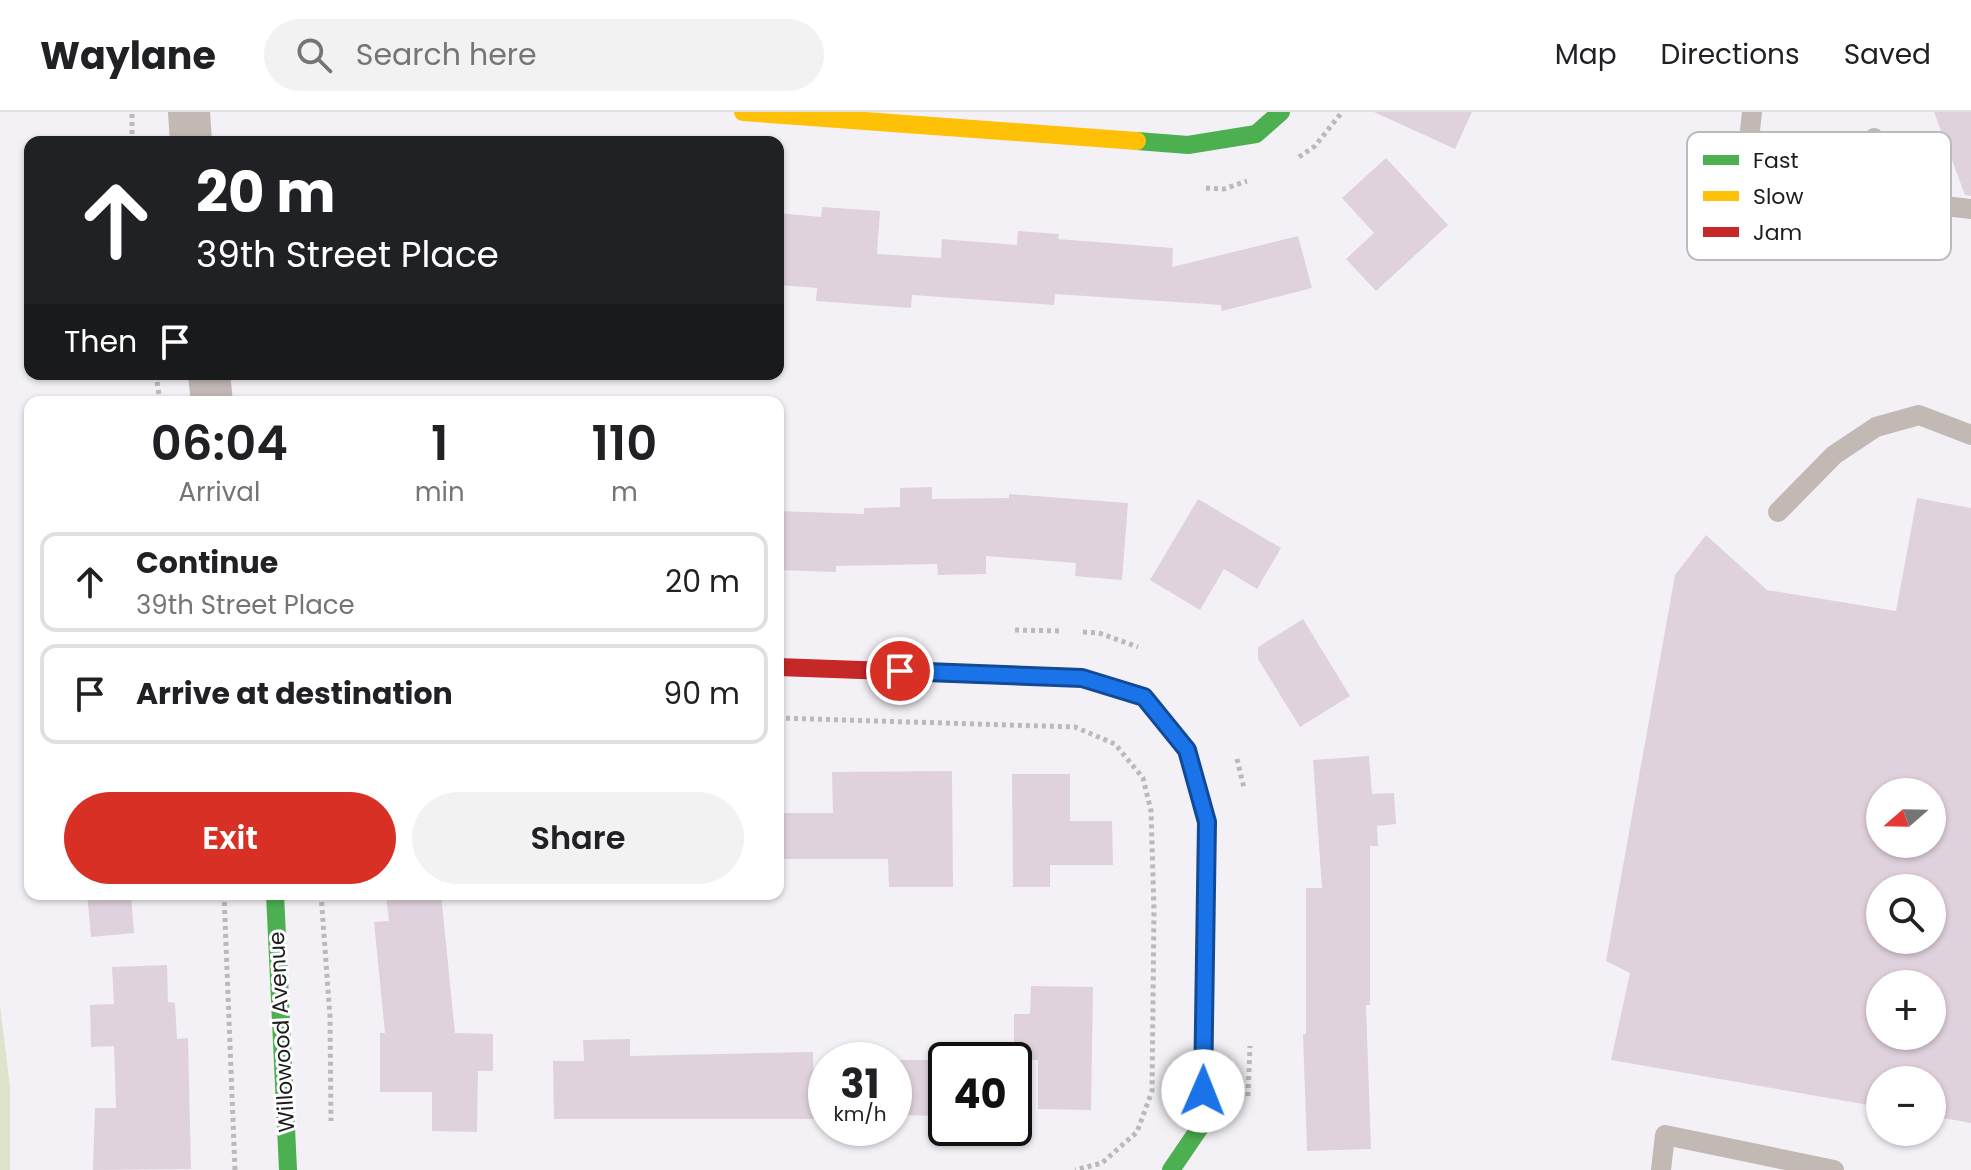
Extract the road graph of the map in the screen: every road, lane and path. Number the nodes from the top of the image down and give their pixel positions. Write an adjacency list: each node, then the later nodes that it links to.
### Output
1 (132, 112): 7 (path)
2 (189, 112): 8 (street)
3 (743, 112): 4 (street)
4 (1281, 112)
5 (1752, 112): 6 (lane)
6 (1750, 132)
7 (132, 136)
8 (191, 136)
9 (1951, 207): 10 (lane)
10 (1971, 209)
11 (1971, 435): 12 (lane)
12 (1778, 512)
13 (1003, 630): 14 (path)
14 (1152, 652)
15 (784, 667): 28 (street)
16 (784, 718): 27 (path)
17 (1233, 749): 18 (path)
18 (1245, 792)
19 (224, 900): 25 (path)
20 (275, 900): 26 (street, Willowood Avenue)
21 (321, 900): 24 (path)
22 (1250, 1042): 23 (path)
23 (1248, 1100)
24 (331, 1124)
25 (235, 1170)
26 (288, 1170)
27 (1075, 1170)
28 (1171, 1170)
29 (1661, 1170): 30 (lane)
30 (1834, 1170)

